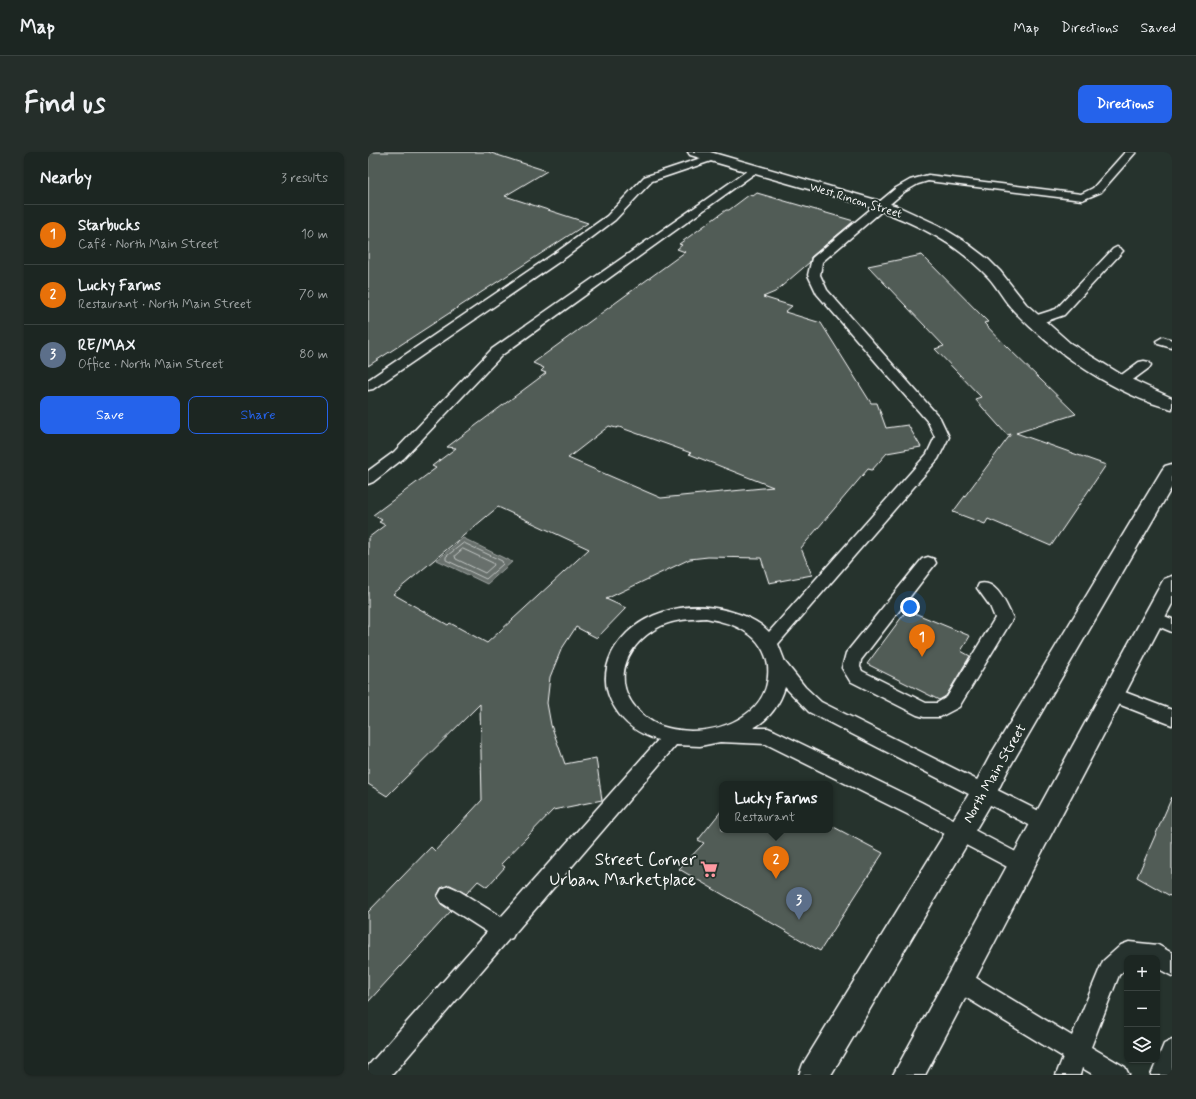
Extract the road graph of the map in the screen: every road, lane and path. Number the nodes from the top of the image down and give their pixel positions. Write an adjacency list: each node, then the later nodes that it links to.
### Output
1 (695, 152): 3 (main road, West Rincon Street)
2 (1131, 152): 5 (lane)
3 (713, 157): 4 (main road, West Rincon Street); 10 (lane)
4 (754, 169): 5 (main road, West Rincon Street); 13 (lane)
5 (882, 206): 7 (main road, West Rincon Street); 18 (lane)
6 (1117, 251): 7 (lane)
7 (1033, 321): 9 (main road, West Rincon Street)
8 (1144, 365): 9 (lane)
9 (1121, 382): 11 (main road, West Rincon Street)
10 (368, 386)
11 (1172, 404)
12 (1172, 470): 24 (main road, North Main Street)
13 (368, 479)
14 (928, 563): 16 (lane)
15 (1172, 584): 17 (main road)
16 (985, 588)
17 (1163, 622): 20 (main road)
18 (769, 643): 19 (lane); 23 (lane)
19 (778, 666): 22 (lane); 24 (lane)
20 (1114, 695): 21 (lane); 25 (main road)
21 (1172, 718)
22 (717, 736): 23 (lane); 26 (lane)
23 (672, 737): 29 (lane)
24 (984, 792): 25 (lane); 26 (main road, North Main Street)
25 (1044, 823): 27 (main road)
26 (960, 832): 27 (lane); 35 (main road, North Main Street)
27 (1022, 865): 31 (main road)
28 (449, 896): 29 (lane)
29 (504, 931): 34 (lane)
30 (1172, 966): 32 (lane)
31 (960, 981): 32 (lane); 36 (main road)
32 (1077, 1052): 37 (lane); 38 (lane)
33 (1172, 1052): 39 (lane)
34 (376, 1075)
35 (814, 1075)
36 (908, 1075)
37 (1068, 1075)
38 (1117, 1075)
39 (1162, 1075)

